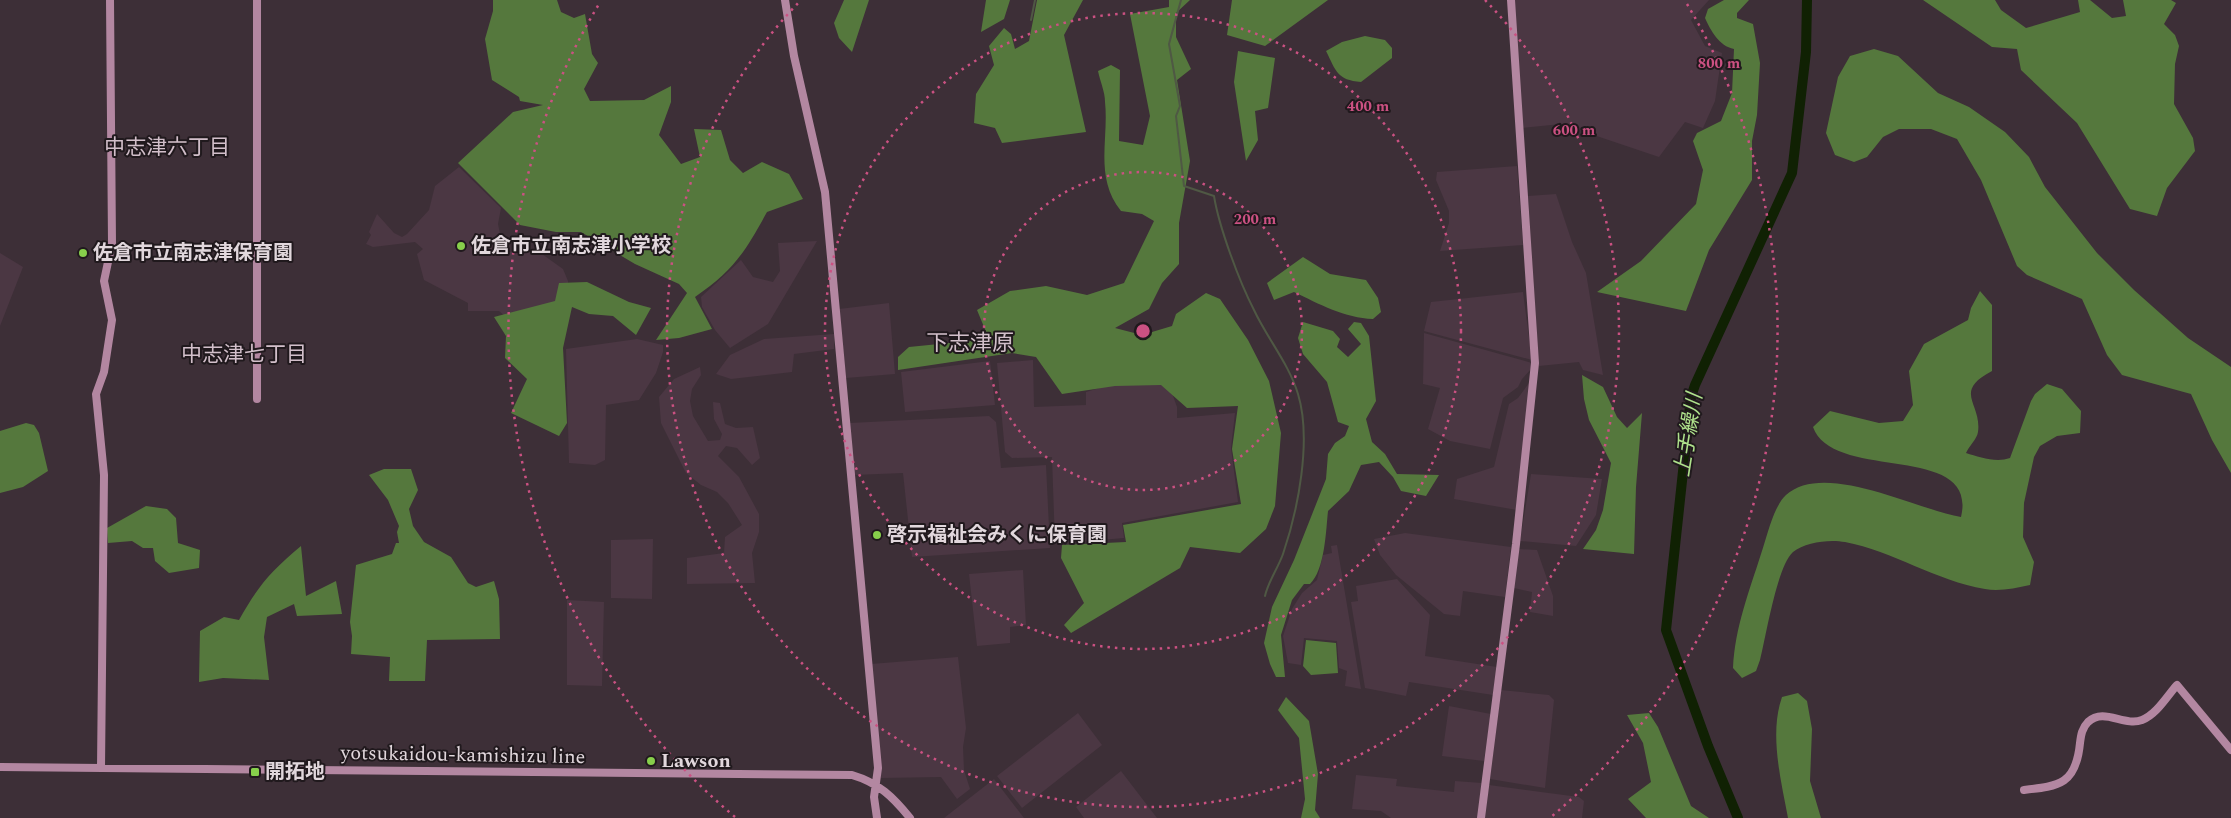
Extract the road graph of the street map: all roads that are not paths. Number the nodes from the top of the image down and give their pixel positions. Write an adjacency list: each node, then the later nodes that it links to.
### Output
1 (110, 0): 8 (street)
2 (257, 0): 5 (street)
3 (784, 0): 9 (street)
4 (1511, 0): 13 (street)
5 (257, 399)
6 (2231, 750): 10 (street)
7 (0, 767): 8 (street, yotsukaidou-kamishizu line)
8 (101, 768): 9 (street, yotsukaidou-kamishizu line)
9 (877, 784): 11 (street); 12 (street, yotsukaidou-kamishizu line)
10 (2024, 790)
11 (877, 818)
12 (910, 818)
13 (1481, 818)

